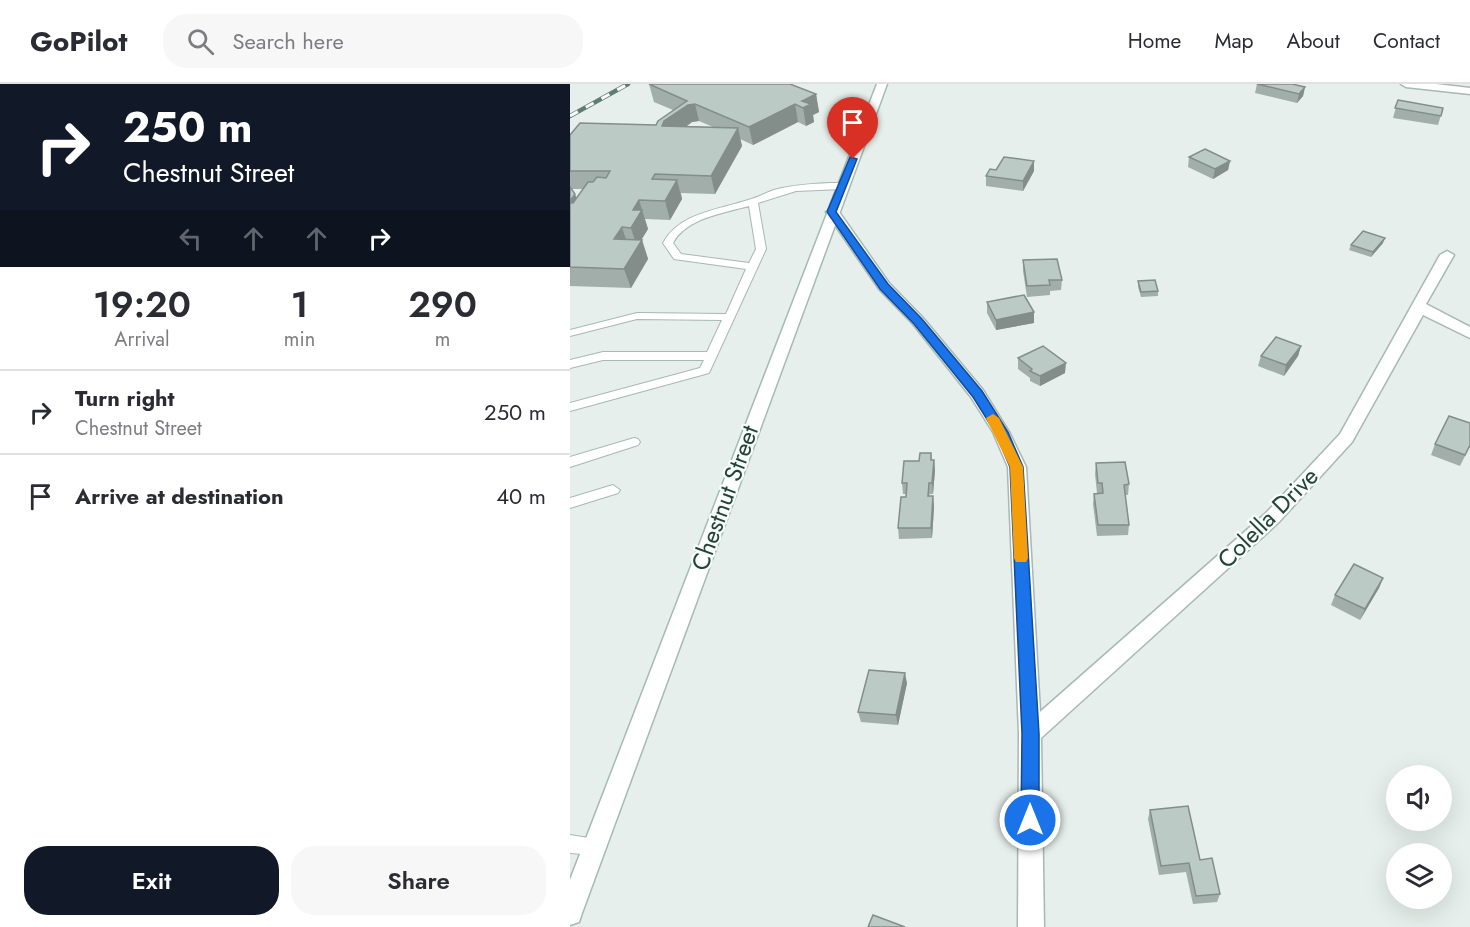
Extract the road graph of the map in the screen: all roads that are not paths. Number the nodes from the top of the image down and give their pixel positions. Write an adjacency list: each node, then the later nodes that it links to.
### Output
1 (882, 84): 4 (street, Chestnut Street)
2 (1406, 84): 3 (street)
3 (1470, 91)
4 (842, 186): 5 (lane); 6 (street, Chestnut Street)
5 (753, 202): 8 (lane); 8 (lane)
6 (831, 212): 20 (street); 22 (street, Chestnut Street)
7 (1447, 255): 9 (street, Colella Drive)
8 (753, 267): 10 (lane)
9 (1418, 306): 12 (street); 20 (street, Colella Drive)
10 (729, 317): 11 (lane); 13 (lane)
11 (570, 333)
12 (1470, 333)
13 (711, 356): 14 (lane); 15 (lane)
14 (570, 364)
15 (570, 407)
16 (634, 442): 17 (lane)
17 (570, 462)
18 (613, 490): 19 (lane)
19 (570, 503)
20 (1030, 734): 24 (street)
21 (570, 844): 22 (lane)
22 (595, 846): 23 (street, Chestnut Street)
23 (570, 914)
24 (1030, 927)

